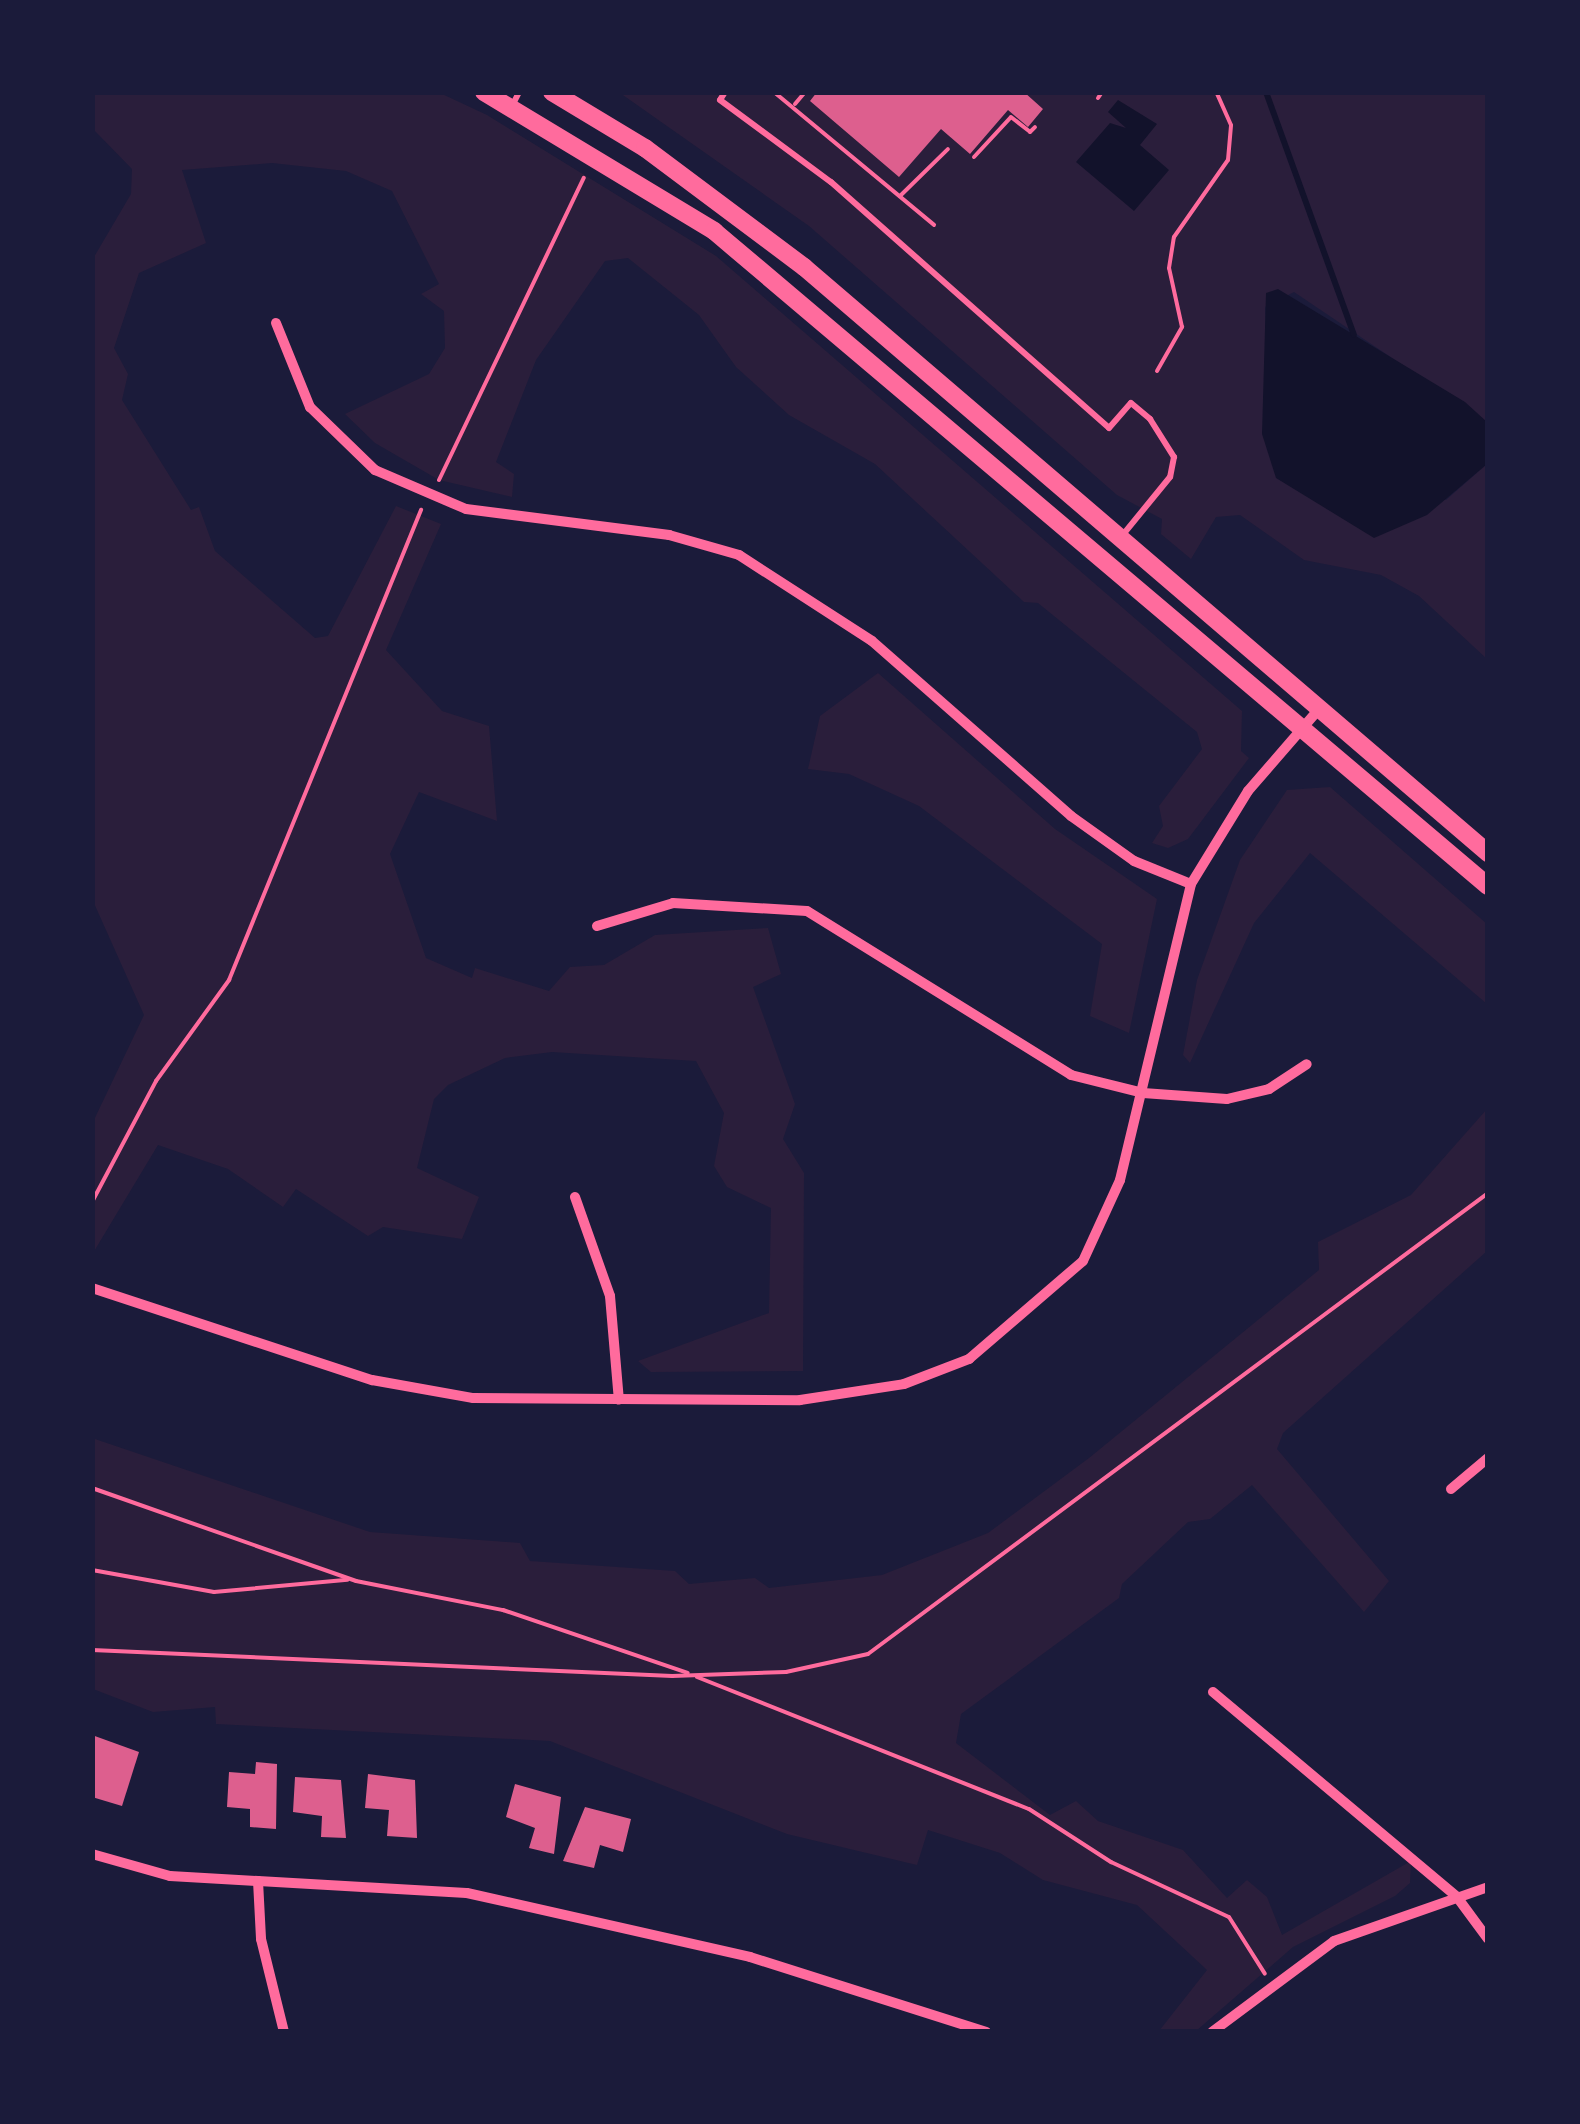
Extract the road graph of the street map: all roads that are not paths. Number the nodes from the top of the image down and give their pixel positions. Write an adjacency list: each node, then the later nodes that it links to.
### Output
1 (484, 92): 4 (main road)
2 (552, 92): 6 (main road)
3 (725, 92): 6 (lane)
4 (515, 100): 8 (main road)
5 (276, 323): 10 (street)
6 (1120, 538): 7 (main road)
7 (1320, 708): 8 (street); 9 (main road)
8 (1302, 731): 10 (street); 11 (main road)
9 (1488, 853)
10 (1191, 884): 14 (street)
11 (1488, 886)
12 (597, 926): 14 (street)
13 (1307, 1064): 14 (street)
14 (1143, 1093): 17 (street)
15 (576, 1197): 17 (street)
16 (92, 1288): 17 (street)
17 (619, 1400)
18 (1488, 1458): 19 (street)
19 (1450, 1490)
20 (1212, 1692): 24 (street)
21 (92, 1854): 22 (street)
22 (258, 1881): 26 (street); 27 (street)
23 (1488, 1887): 24 (street)
24 (1457, 1898): 25 (street); 28 (street)
25 (1488, 1939)
26 (284, 2032)
27 (986, 2032)
28 (1212, 2032)

